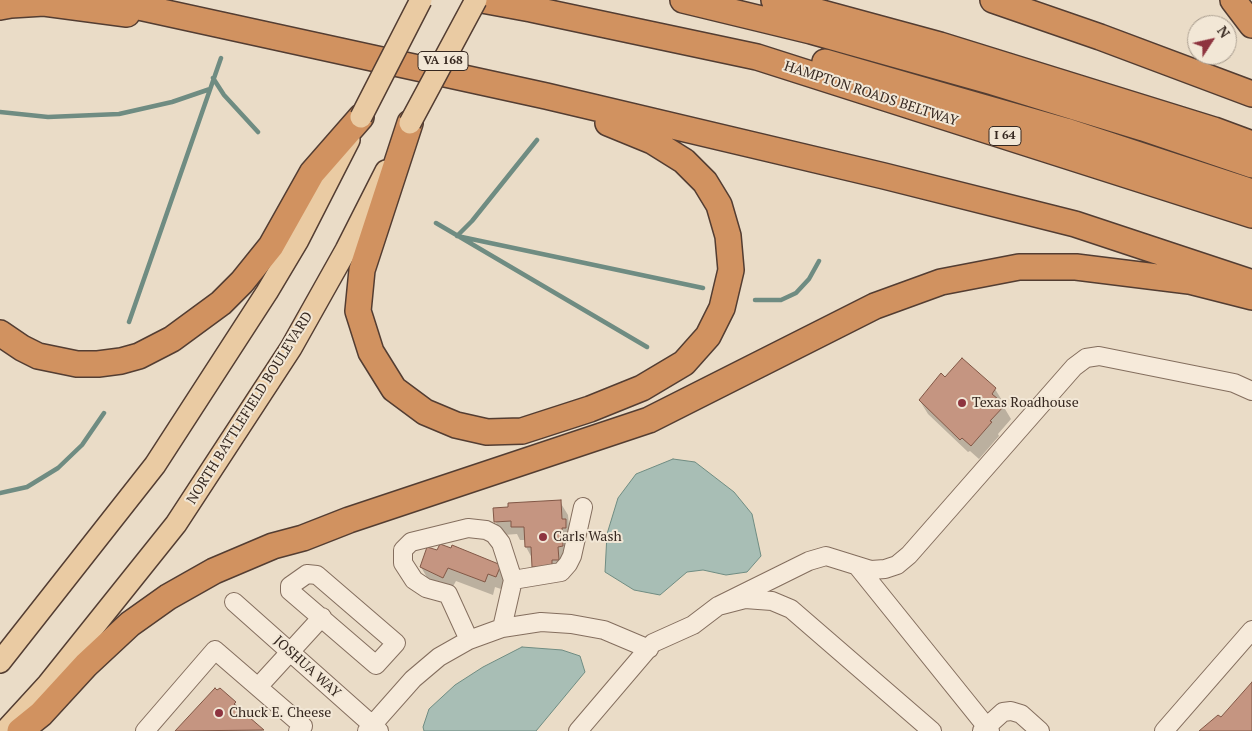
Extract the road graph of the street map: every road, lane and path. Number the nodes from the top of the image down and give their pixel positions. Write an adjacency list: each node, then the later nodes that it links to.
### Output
1 (107, 0): 11 (highway)
2 (421, 0): 15 (main road, bridge)
3 (476, 0): 16 (main road, NORTH BATTLEFIELD BOULEVARD / VA 168, bridge)
4 (482, 0): 20 (highway, HAMPTON ROADS BELTWAY / I 64)
5 (557, 0): 19 (highway)
6 (683, 0): 18 (highway)
7 (774, 0): 17 (highway)
8 (993, 0): 13 (highway)
9 (1233, 0): 12 (highway)
10 (0, 7): 11 (highway)
11 (193, 19): 14 (highway)
12 (1252, 25)
13 (1252, 94)
14 (546, 96): 16 (highway); 21 (highway)
15 (361, 117): 23 (highway); 36 (main road)
16 (410, 122): 40 (main road, NORTH BATTLEFIELD BOULEVARD)
17 (1252, 144)
18 (1252, 165)
19 (1252, 192)
20 (1252, 215)
21 (1252, 282)
22 (1252, 298): 41 (highway)
23 (0, 333)
24 (1252, 391): 26 (street)
25 (583, 507): 27 (street)
26 (858, 567): 29 (street); 39 (street)
27 (513, 580): 31 (street); 33 (street)
28 (234, 602): 35 (street, JOSHUA WAY)
29 (718, 606): 34 (street); 45 (street)
30 (322, 617): 30 (street); 35 (street)
31 (502, 628): 33 (street); 34 (street)
32 (1252, 630): 47 (street)
33 (469, 640): 38 (street)
34 (649, 648): 44 (street)
35 (290, 651): 37 (street); 38 (street, JOSHUA WAY)
36 (0, 662)
37 (258, 687): 42 (street); 43 (street)
38 (373, 729)
39 (986, 730): 46 (street)
40 (5, 731)
41 (20, 731)
42 (145, 731)
43 (298, 731)
44 (578, 731)
45 (932, 731)
46 (1040, 731)
47 (1164, 731)

